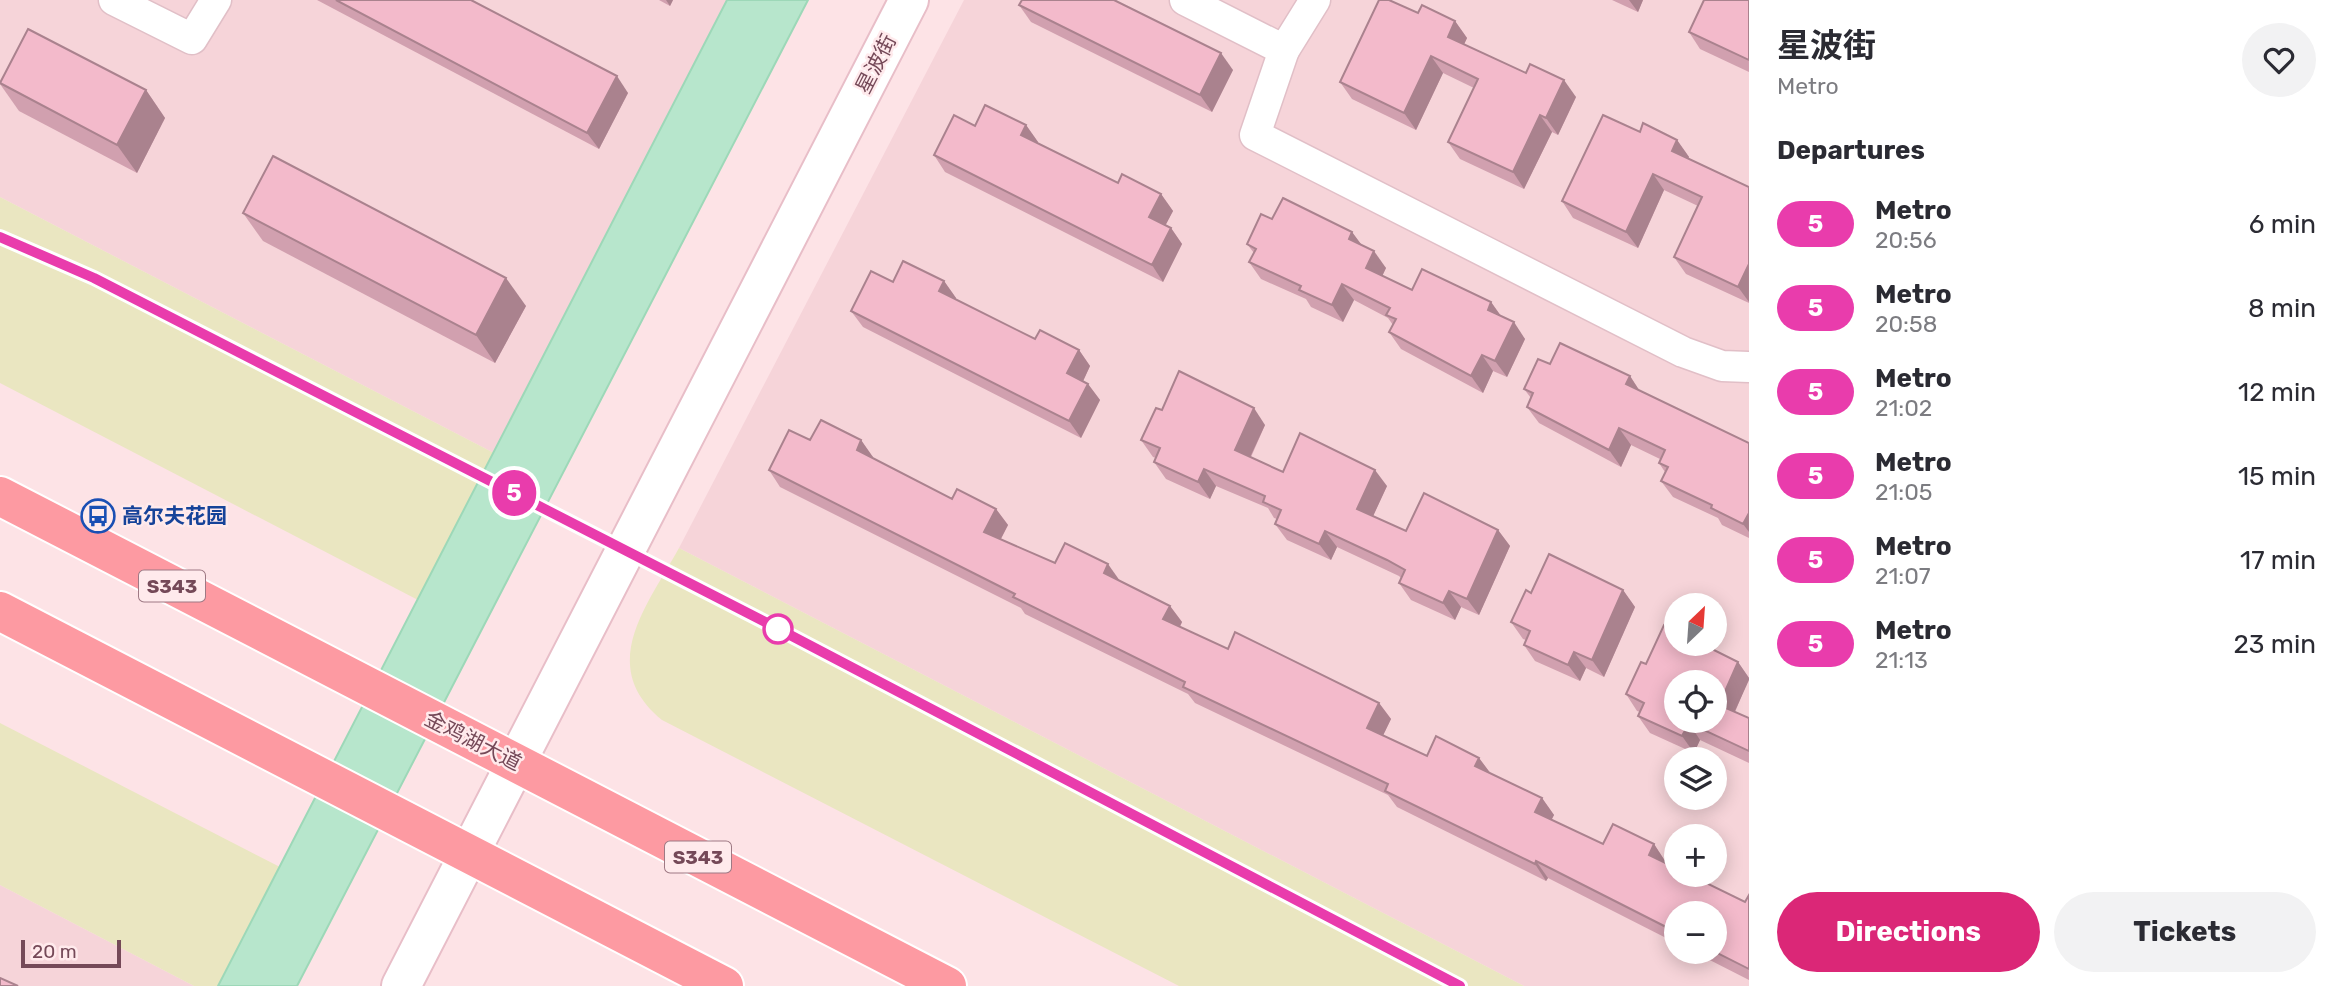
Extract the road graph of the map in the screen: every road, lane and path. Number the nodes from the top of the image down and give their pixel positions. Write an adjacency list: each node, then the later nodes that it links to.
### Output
1 (114, 0): 2 (street)
2 (216, 0)
3 (909, 0): 10 (street, 星波街)
4 (1185, 0): 6 (street)
5 (1315, 0): 6 (street)
6 (1284, 50): 7 (street)
7 (1749, 367)
8 (0, 496): 10 (main road, 金鸡湖大道 / S343)
9 (0, 611): 11 (main road)
10 (516, 763): 11 (street, 星波街); 14 (main road, 金鸡湖大道 / S343)
11 (469, 854): 12 (street, 星波街); 13 (main road)
12 (401, 986)
13 (724, 986)
14 (947, 986)

